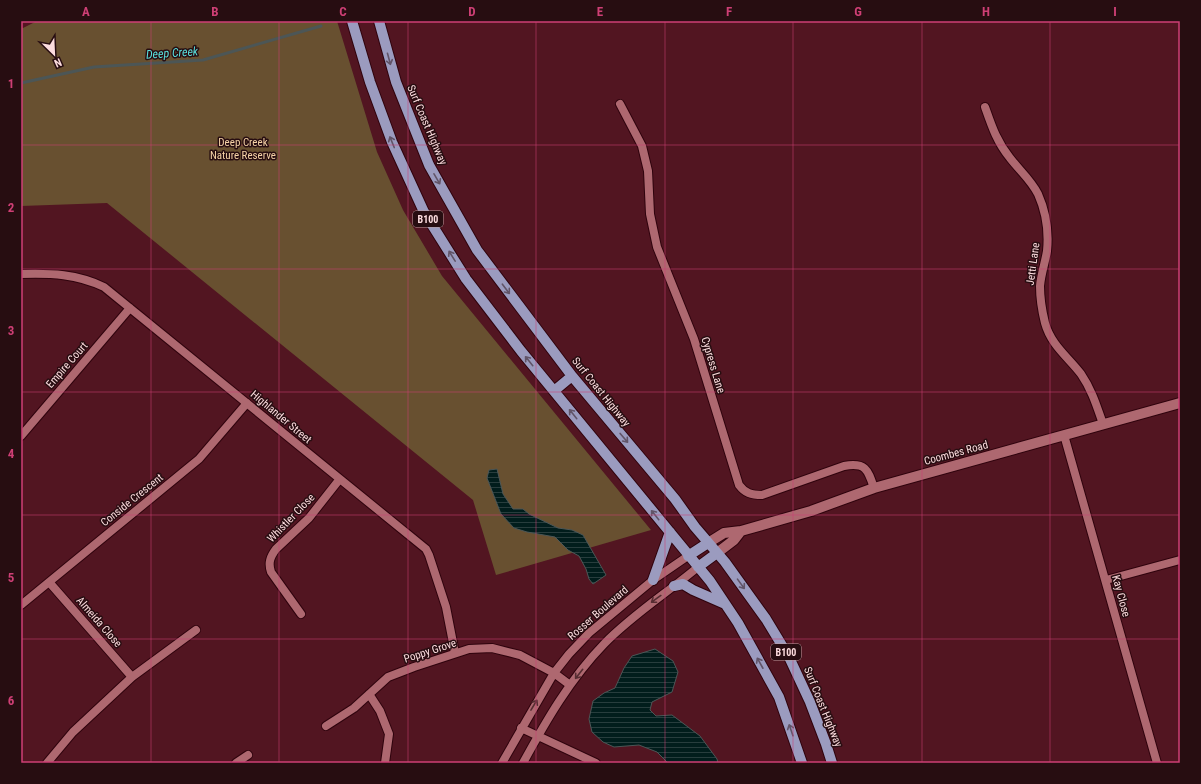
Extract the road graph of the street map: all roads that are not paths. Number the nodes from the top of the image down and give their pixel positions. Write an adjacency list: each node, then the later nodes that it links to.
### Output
1 (352, 21): 8 (main road, B100, one-way to 1)
2 (379, 21): 7 (main road, Surf Coast Highway / B100, one-way to 7)
3 (620, 104): 15 (street, Cypress Lane)
4 (985, 107): 11 (street, Jetti Lane)
5 (21, 274): 6 (street, Highlander Street)
6 (130, 308): 9 (street, Highlander Street); 13 (street, Empire Court)
7 (572, 376): 8 (main road); 18 (main road, Surf Coast Highway / B100, one-way to 18)
8 (554, 391): 17 (main road, B100, one-way to 8)
9 (247, 403): 14 (street, Highlander Street); 25 (street, Conside Crescent)
10 (1180, 403): 11 (street, Coombes Road)
11 (1103, 424): 12 (street, Coombes Road)
12 (1064, 435): 15 (street, Coombes Road); 24 (street, Kay Close)
13 (21, 436)
14 (339, 480): 29 (street, Whistler Close); 31 (street, Highlander Street)
15 (874, 488): 16 (street, Coombes Road)
16 (741, 531): 18 (street, Coombes Road); 19 (street, Coombes Road)
17 (670, 532): 20 (main road, B100); 23 (main road)
18 (708, 543): 19 (main road, Surf Coast Highway / B100); 20 (main road)
19 (717, 553): 22 (main road); 47 (main road, Surf Coast Highway / B100, one-way to 47)
20 (688, 556): 22 (main road, B100); 23 (street, Rosser Boulevard)
21 (1180, 560): 24 (street)
22 (698, 567): 26 (street); 27 (main road, B100)
23 (653, 580): 32 (street, Rosser Boulevard)
24 (1106, 580): 48 (street, Kay Close)
25 (49, 582): 28 (street, Conside Crescent); 33 (street, Almeida Close)
26 (674, 586): 27 (main road); 34 (street, one-way to 34)
27 (725, 604): 46 (main road, B100, one-way to 27)
28 (21, 605)
29 (301, 614)
30 (196, 630): 33 (street)
31 (455, 653): 32 (street, Poppy Grove); 35 (street, Poppy Grove)
32 (554, 673): 34 (street, Poppy Grove); 37 (street, Rosser Boulevard, one-way to 32)
33 (132, 677): 40 (street)
34 (570, 685): 38 (street)
35 (369, 694): 36 (street, Poppy Grove); 42 (street)
36 (326, 726)
37 (521, 728): 38 (street); 43 (street, Rosser Boulevard)
38 (538, 736): 44 (street); 45 (street)
39 (248, 755): 41 (street)
40 (47, 763)
41 (236, 763)
42 (386, 763)
43 (502, 763)
44 (523, 763)
45 (596, 763)
46 (802, 763)
47 (832, 763)
48 (1157, 763)

